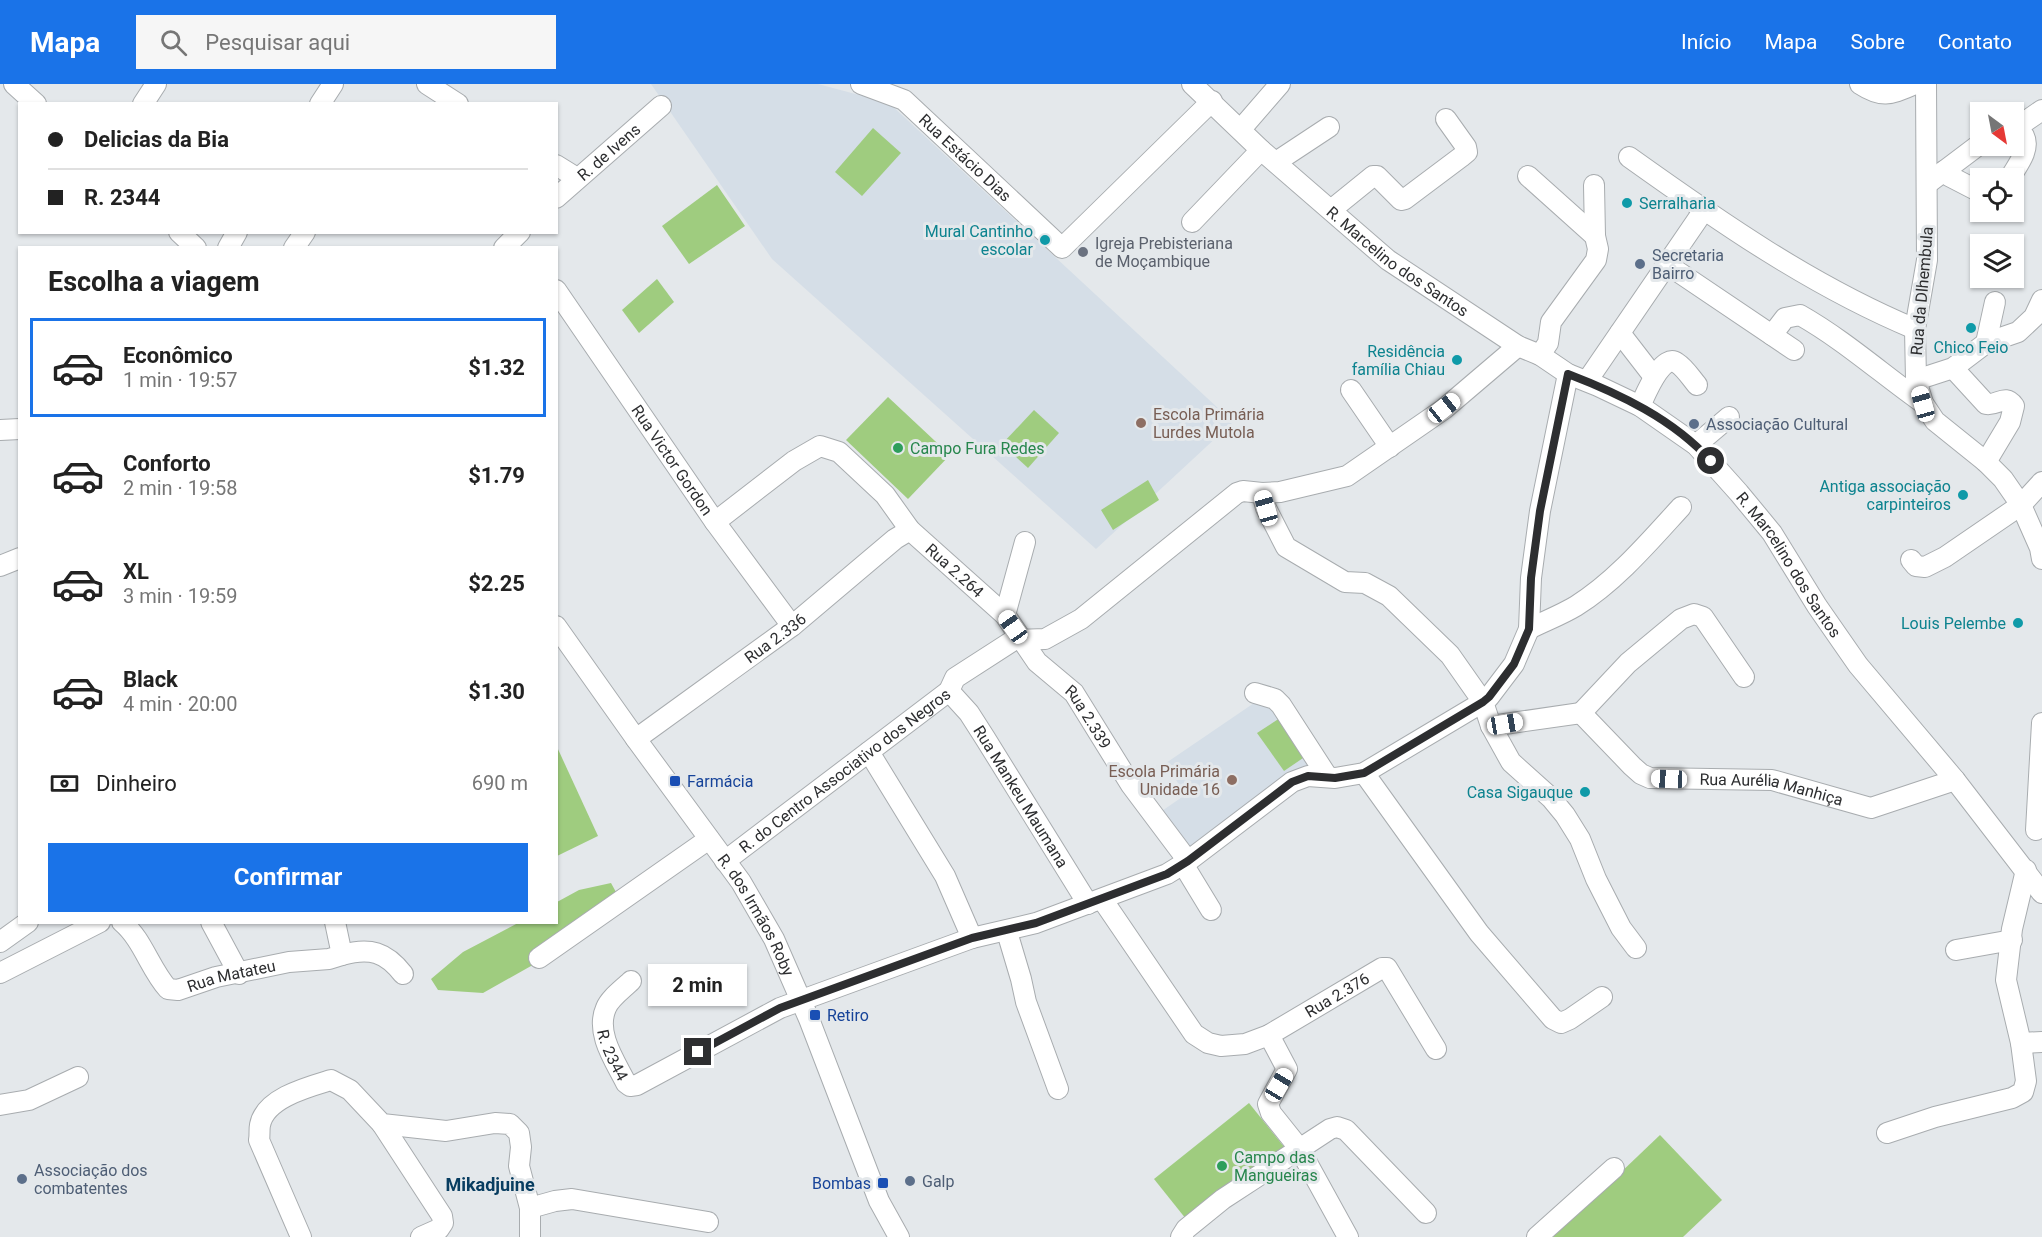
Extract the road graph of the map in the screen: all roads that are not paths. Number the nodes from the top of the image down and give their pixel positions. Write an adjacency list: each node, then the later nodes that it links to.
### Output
1 (14, 84): 12 (street)
2 (156, 84): 13 (street)
3 (333, 84): 14 (street)
4 (427, 84): 15 (street)
5 (1192, 84): 11 (street, R. Marcelino dos Santos)
6 (1280, 84): 21 (street)
7 (1860, 84): 8 (street)
8 (1915, 84)
9 (1926, 84): 31 (street, Rua da Dlhembula)
10 (875, 85): 11 (street, Rua Estácio Dias)
11 (1212, 101): 21 (street, R. Marcelino dos Santos)
12 (34, 102)
13 (144, 102)
14 (321, 102)
15 (455, 102)
16 (661, 106): 30 (street, R. de Ivens)
17 (2042, 110): 19 (street)
18 (1446, 119): 35 (street)
19 (2024, 121)
20 (1329, 127): 25 (street)
21 (1241, 129): 25 (street, R. Marcelino dos Santos)
22 (2024, 136): 24 (street)
23 (1970, 152): 28 (street)
24 (2024, 152)
25 (1269, 156): 35 (street, R. Marcelino dos Santos); 37 (street)
26 (1629, 157): 36 (street)
27 (558, 166): 30 (street)
28 (1944, 171): 31 (street); 33 (street)
29 (1528, 176): 39 (street)
30 (577, 178): 34 (street, R. de Ivens)
31 (1927, 184): 45 (street, Rua da Dlhembula)
32 (1593, 185): 39 (street)
33 (1970, 187)
34 (558, 196)
35 (1331, 210): 49 (street, R. Marcelino dos Santos)
36 (1704, 210): 41 (street); 45 (street)
37 (1192, 222)
38 (181, 234): 40 (street)
39 (1595, 236): 51 (street)
40 (194, 246)
41 (1668, 265): 46 (street); 47 (street)
42 (559, 298): 71 (street, Rua Victor Gordon)
43 (2042, 300): 48 (street)
44 (1995, 302): 48 (street)
45 (1915, 329): 55 (street, Rua da Dlhembula)
46 (1620, 333): 54 (street); 56 (street)
47 (1772, 334): 50 (street); 59 (street)
48 (1986, 343): 52 (street)
49 (1518, 346): 51 (street, R. Marcelino dos Santos); 65 (street, R. do Centro Associativo dos Negros)
50 (1794, 350)
51 (1540, 355): 53 (street, R. Marcelino dos Santos)
52 (1953, 368): 55 (street); 66 (street)
53 (1568, 374): 56 (street, R. Marcelino dos Santos); 81 (street)
54 (1654, 377): 57 (street); 60 (street)
55 (1916, 380): 59 (street, Rua da Dlhembula)
56 (1587, 381): 60 (street, R. Marcelino dos Santos)
57 (1697, 385)
58 (1351, 390): 65 (street)
59 (1923, 404): 66 (street, Rua da Dlhembula)
60 (1640, 406): 64 (street, R. Marcelino dos Santos)
61 (1729, 417): 64 (street)
62 (18, 429): 63 (street)
63 (0, 430)
64 (1696, 445): 94 (street, R. Marcelino dos Santos)
65 (1390, 447): 68 (street, R. do Centro Associativo dos Negros)
66 (1986, 462): 69 (street, Rua da Dlhembula)
67 (2042, 482): 69 (street)
68 (1262, 493): 82 (street, R. do Centro Associativo dos Negros); 86 (street)
69 (2021, 505): 75 (street, Rua da Dlhembula); 76 (street)
70 (1681, 507): 81 (street)
71 (715, 522): 72 (street, Rua 2.264); 79 (street, Rua Victor Gordon)
72 (910, 530): 78 (street, Rua 2.264); 79 (street, Rua 2.336)
73 (1026, 542): 78 (street)
74 (18, 559): 77 (street)
75 (2042, 559)
76 (1911, 560)
77 (0, 566)
78 (1005, 615): 82 (street, Rua 2.264)
79 (792, 626): 90 (street, Rua 2.336)
80 (558, 629): 90 (street, R. dos Irmãos Roby)
81 (1529, 629): 86 (street)
82 (1022, 640): 84 (street, R. do Centro Associativo dos Negros); 99 (street, Rua 2.339)
83 (1744, 677): 87 (street)
84 (949, 691): 91 (street, R. do Centro Associativo dos Negros); 102 (street, Rua Mankeu Maumana)
85 (1255, 693): 93 (street)
86 (1483, 702): 89 (street); 92 (street)
87 (1581, 713): 89 (street); 94 (street, Rua Aurélia Manhiça)
88 (2042, 723): 95 (street)
89 (1491, 726): 113 (street)
90 (636, 739): 96 (street, R. dos Irmãos Roby)
91 (869, 752): 98 (street, R. do Centro Associativo dos Negros); 110 (street)
92 (1364, 773): 93 (street); 121 (street)
93 (1327, 776): 99 (street)
94 (1955, 780): 97 (street, R. Marcelino dos Santos)
95 (2039, 828): 97 (street)
96 (709, 839): 98 (street, R. dos Irmãos Roby); 116 (street)
97 (2012, 852): 100 (street, R. Marcelino dos Santos)
98 (725, 861): 122 (street, R. dos Irmãos Roby)
99 (1185, 862): 102 (street); 103 (street, Rua 2.339)
100 (2026, 870): 101 (street, R. Marcelino dos Santos); 111 (street)
101 (2042, 892)
102 (1095, 901): 109 (street); 123 (street, Rua Mankeu Maumana)
103 (1211, 910)
104 (25, 924): 112 (street)
105 (96, 924): 117 (street)
106 (124, 924): 118 (street, Rua Matateu)
107 (213, 924): 118 (street)
108 (334, 924): 115 (street)
109 (1007, 932): 110 (street); 128 (street)
110 (972, 938): 122 (street)
111 (2012, 940): 114 (street); 125 (street)
112 (0, 942)
113 (1636, 948)
114 (1956, 950)
115 (342, 955): 118 (street, Rua Matateu); 119 (street, Rua Matateu)
116 (539, 958)
117 (0, 973)
118 (239, 974)
119 (403, 974)
120 (631, 981): 122 (street, R. 2344)
121 (1602, 997)
122 (802, 1002): 140 (street, R. dos Irmãos Roby)
123 (1269, 1035): 126 (street, Rua 2.376); 132 (street)
124 (2042, 1042): 125 (street)
125 (2021, 1043): 131 (street)
126 (1436, 1049)
127 (78, 1077): 129 (street)
128 (1058, 1089)
129 (0, 1106)
130 (382, 1124): 134 (street); 137 (street); 138 (street)
131 (1887, 1133)
132 (1299, 1148): 135 (street); 141 (street); 142 (street)
133 (1614, 1168): 143 (street)
134 (530, 1208): 136 (street); 139 (street)
135 (1426, 1213)
136 (708, 1222)
137 (301, 1237)
138 (421, 1237)
139 (530, 1237)
140 (900, 1237)
141 (1181, 1237)
142 (1348, 1237)
143 (1537, 1237)

